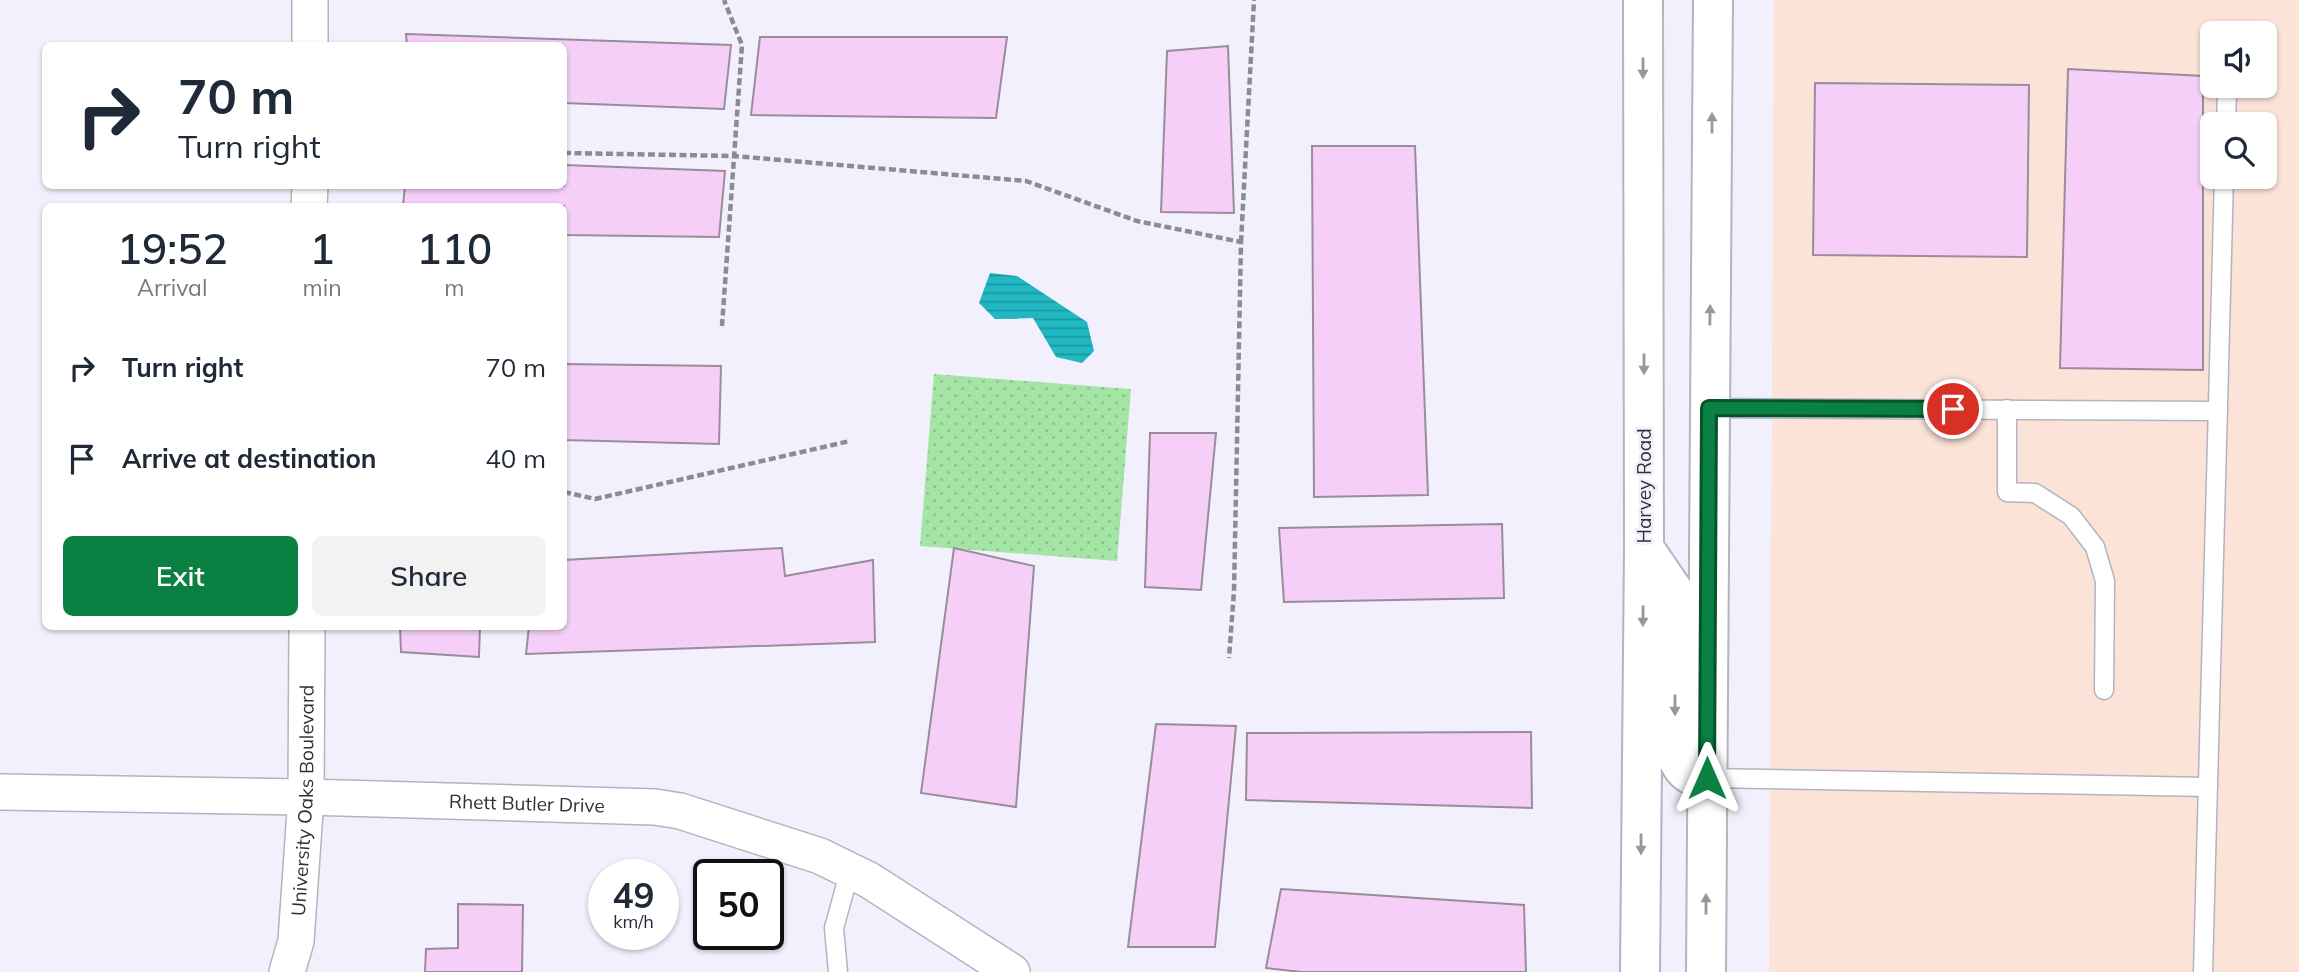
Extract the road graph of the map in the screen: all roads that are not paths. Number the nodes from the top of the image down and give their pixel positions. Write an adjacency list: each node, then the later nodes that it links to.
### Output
1 (310, 0): 4 (street)
2 (1643, 0): 9 (main road, Harvey Road, one-way to 9)
3 (1713, 0): 6 (main road, one-way to 3)
4 (310, 42)
5 (2224, 189): 8 (lane)
6 (1709, 408): 7 (lane); 12 (main road)
7 (2007, 410): 8 (lane); 11 (lane)
8 (2218, 411): 13 (lane)
9 (1644, 548): 12 (main road, one-way to 12); 20 (main road, Harvey Road, one-way to 20)
10 (307, 630): 15 (street, University Oaks Boulevard)
11 (2104, 690)
12 (1707, 778): 13 (lane); 21 (main road, one-way to 12)
13 (2208, 788): 22 (lane)
14 (0, 792): 15 (street, Rhett Butler Drive)
15 (306, 797): 16 (street, Rhett Butler Drive); 17 (street, University Oaks Boulevard)
16 (850, 870): 18 (lane); 19 (street, Rhett Butler Drive)
17 (287, 972)
18 (838, 972)
19 (1012, 972)
20 (1640, 972)
21 (1706, 972)
22 (2203, 972)

